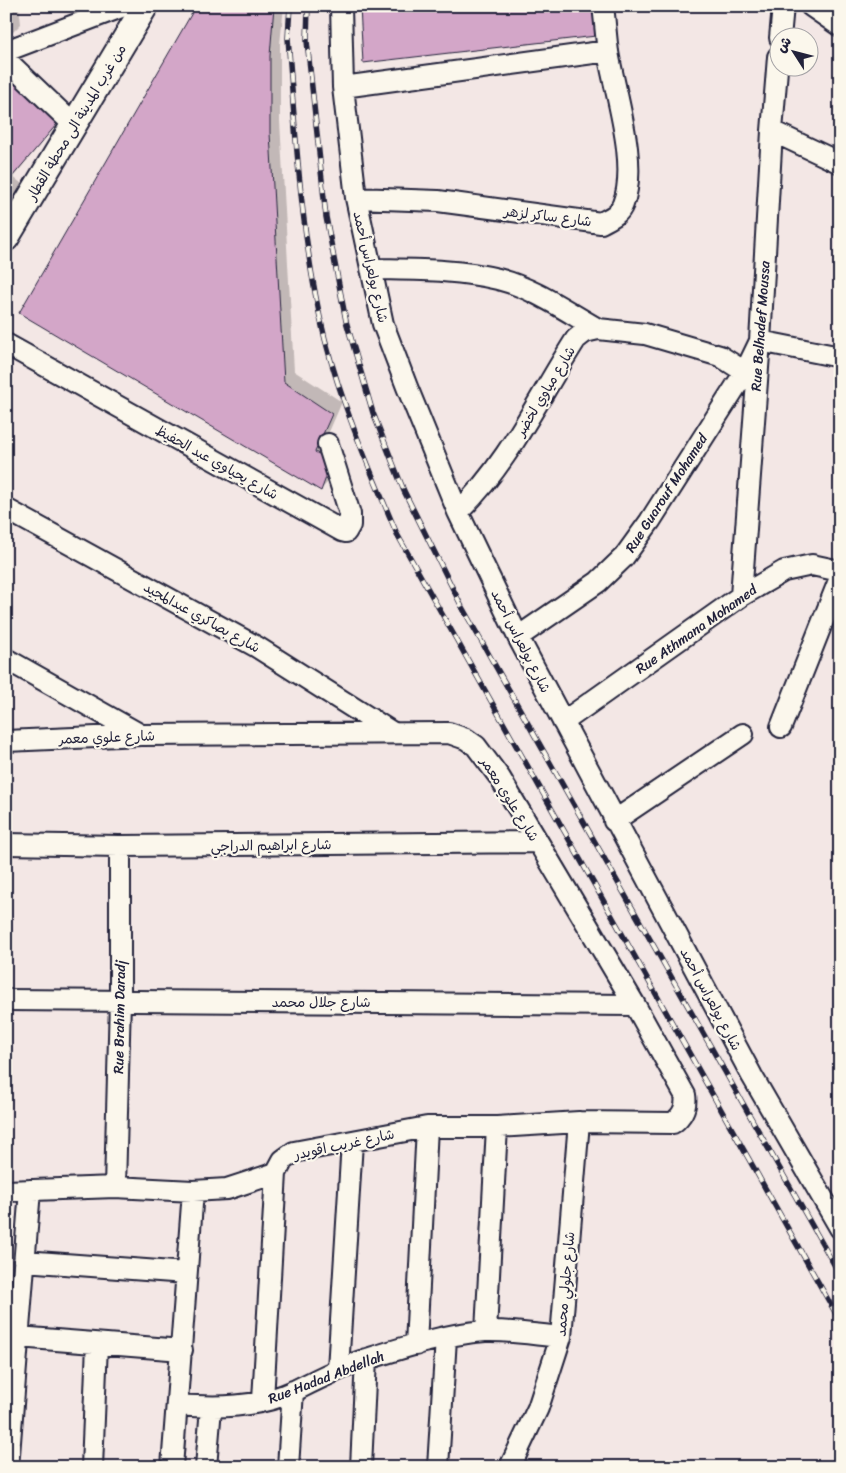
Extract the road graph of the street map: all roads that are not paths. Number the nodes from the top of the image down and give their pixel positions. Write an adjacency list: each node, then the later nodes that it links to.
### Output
1 (124, 6): 9 (street)
2 (145, 6): 14 (street, من غرب المدينة الى محطة القطار)
3 (341, 6): 13 (street, شارع بولعراس أحمد)
4 (604, 6): 10 (street, شارع ساكر لزهر)
5 (783, 6): 8 (street)
6 (811, 6): 7 (street)
7 (840, 26)
8 (781, 28)
9 (6, 51)
10 (608, 51): 13 (street); 17 (street, شارع ساكر لزهر)
11 (6, 60): 14 (street)
12 (776, 78): 15 (street, Rue Belhadef Moussa)
13 (344, 86): 17 (street, شارع بولعراس أحمد)
14 (74, 125): 18 (street, من غرب المدينة الى محطة القطار)
15 (772, 131): 16 (street); 21 (street, Rue Belhadef Moussa)
16 (840, 163)
17 (356, 198): 19 (street, شارع بولعراس أحمد)
18 (6, 238)
19 (371, 269): 20 (street); 27 (street, شارع بولعراس أحمد)
20 (598, 329): 24 (street); 27 (street, شارع مياوي لخضر)
21 (760, 341): 23 (street); 24 (street, Rue Guarouf Mohamed); 30 (street, Rue Belhadef Moussa)
22 (6, 344): 25 (street, شارع يحياوي عبد الحفيظ)
23 (840, 357)
24 (745, 372): 31 (street, Rue Guarouf Mohamed)
25 (328, 444)
26 (6, 509): 35 (street, شارع بصاكري عبدالمجيد)
27 (458, 512): 31 (street, شارع بولعراس أحمد)
28 (840, 571): 30 (street, Rue Athmana Mohamed)
29 (840, 578): 34 (street)
30 (741, 596): 33 (street, Rue Athmana Mohamed)
31 (518, 637): 33 (street, شارع بولعراس أحمد)
32 (6, 659): 37 (street)
33 (563, 722): 39 (street, شارع بولعراس أحمد)
34 (782, 727)
35 (393, 733): 37 (street, شارع علوي معمر); 40 (street, شارع علوي معمر)
36 (743, 734): 39 (street)
37 (140, 735): 38 (street, شارع علوي معمر)
38 (6, 741)
39 (614, 821): 56 (street, شارع بولعراس أحمد)
40 (536, 842): 42 (street, شارع ابراهيم الدراجي); 45 (street, شارع علوي معمر)
41 (6, 844): 42 (street, شارع ابراهيم الدراجي)
42 (120, 846): 44 (street, Rue Brahim Daradj)
43 (6, 1000): 44 (street, شارع جلال محمد)
44 (120, 1000): 45 (street, شارع جلال محمد); 52 (street, Rue Brahim Daradj)
45 (635, 1005): 47 (street, شارع علوي معمر)
46 (579, 1122): 47 (street, شارع غريب اقويدر); 49 (street, شارع غريب اقويدر); 61 (street, شارع جلولي محمد)
47 (663, 1123)
48 (427, 1127): 49 (street, شارع غريب اقويدر); 50 (street, شارع غريب اقويدر); 64 (street)
49 (497, 1127): 59 (street)
50 (352, 1142): 51 (street, شارع غريب اقويدر); 67 (street)
51 (276, 1173): 55 (street); 69 (street)
52 (115, 1187): 54 (street); 55 (street)
53 (6, 1190): 54 (street)
54 (30, 1190): 57 (street)
55 (193, 1191): 58 (street)
56 (840, 1228)
57 (24, 1261): 58 (street); 60 (street)
58 (186, 1273): 65 (street)
59 (486, 1331): 61 (street, Rue Hadad Abdellah); 62 (street, Rue Hadad Abdellah)
60 (18, 1337): 63 (street); 72 (street)
61 (561, 1337): 79 (street, شارع جلولي محمد)
62 (446, 1338): 64 (street, Rue Hadad Abdellah); 78 (street)
63 (97, 1344): 65 (street); 73 (street)
64 (416, 1344): 66 (street, Rue Hadad Abdellah)
65 (182, 1350): 70 (street)
66 (366, 1359): 67 (street, Rue Hadad Abdellah); 77 (street)
67 (338, 1369): 68 (street, Rue Hadad Abdellah)
68 (293, 1391): 69 (street, Rue Hadad Abdellah); 76 (street)
69 (263, 1400): 71 (street, Rue Hadad Abdellah)
70 (178, 1405): 71 (street, Rue Hadad Abdellah); 74 (street)
71 (211, 1408): 75 (street)
72 (8, 1467)
73 (92, 1467)
74 (172, 1467)
75 (206, 1467)
76 (288, 1467)
77 (361, 1467)
78 (438, 1467)
79 (510, 1467)

